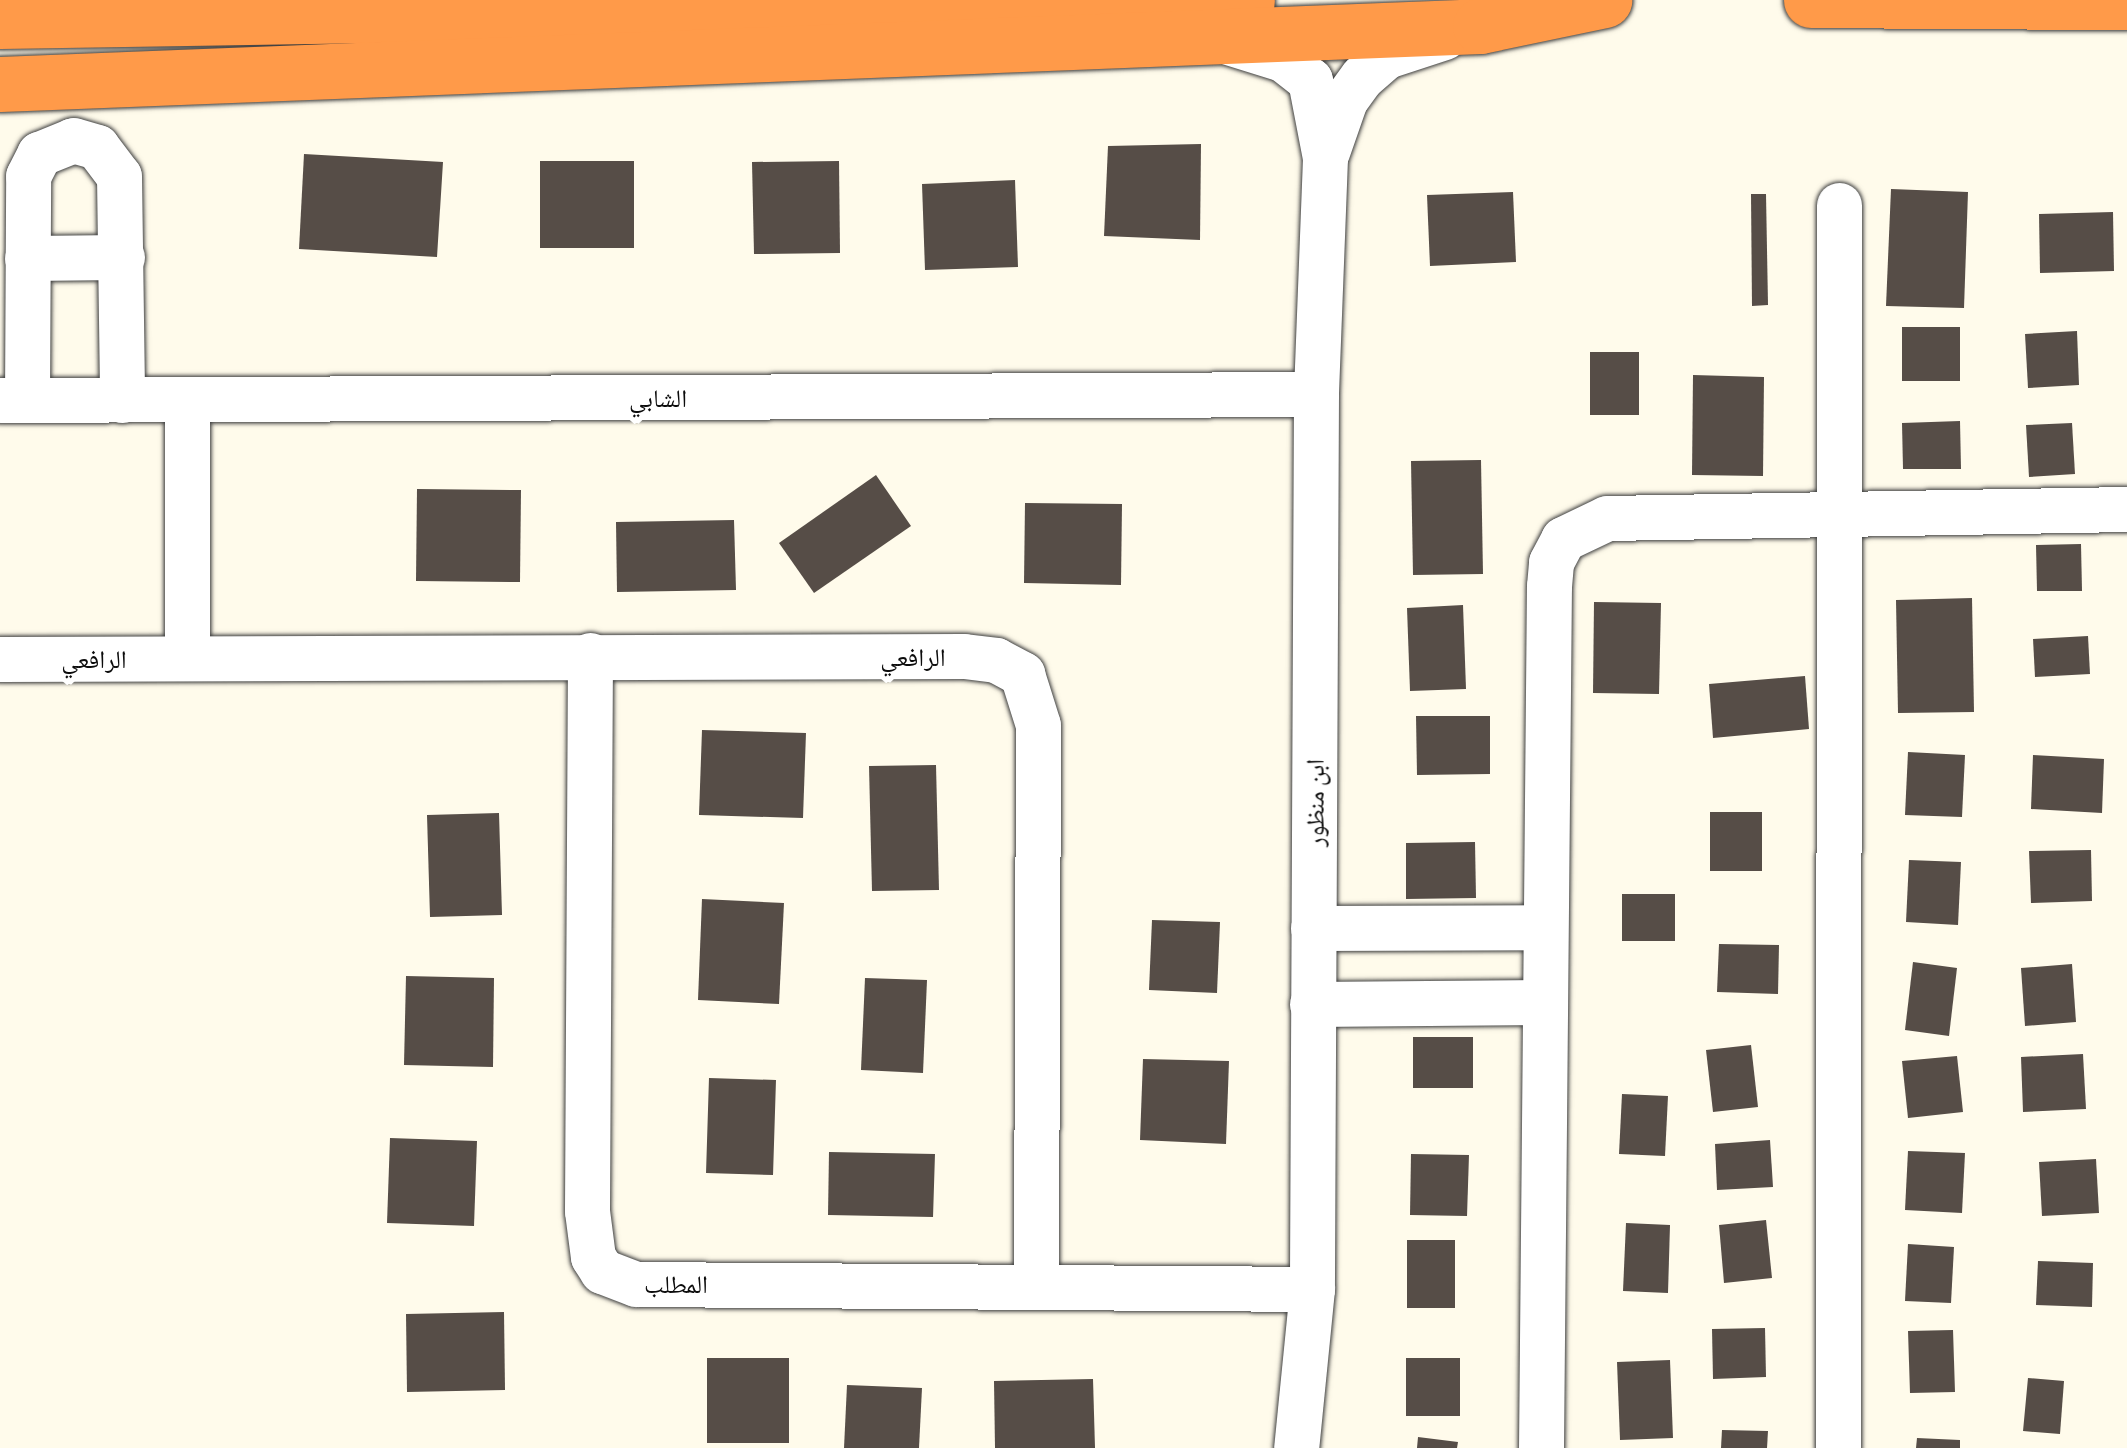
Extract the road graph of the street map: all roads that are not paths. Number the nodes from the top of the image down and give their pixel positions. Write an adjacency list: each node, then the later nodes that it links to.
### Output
1 (1356, 0): 5 (highway)
2 (1604, 0): 6 (highway)
3 (1810, 0): 4 (highway)
4 (2127, 2)
5 (0, 20)
6 (1480, 26): 7 (highway); 9 (street, ابن منظور)
7 (1213, 39): 8 (highway); 9 (street, ابن منظور)
8 (0, 84)
9 (1325, 158): 13 (street, ابن منظور)
10 (1838, 205): 18 (street)
11 (122, 256): 12 (street); 12 (street); 15 (street)
12 (26, 258): 14 (street)
13 (1316, 394): 16 (street, الشابي); 23 (street, ابن منظور)
14 (14, 400): 15 (street, الشابي)
15 (122, 400): 16 (street, الشابي)
16 (187, 400): 20 (street)
17 (2127, 509): 18 (street)
18 (1843, 516): 22 (street); 30 (street)
19 (590, 655): 20 (street, الرافعي); 26 (street, الرافعي); 26 (street, المطلب)
20 (187, 657): 21 (street, الرافعي)
21 (0, 658)
22 (1545, 927): 23 (street); 24 (street)
23 (1313, 928): 25 (street, ابن منظور)
24 (1544, 1002): 25 (street); 29 (street)
25 (1312, 1004): 27 (street, ابن منظور)
26 (1036, 1283): 27 (street, المطلب)
27 (1312, 1288): 28 (street, ابن منظور)
28 (1296, 1448)
29 (1541, 1448)
30 (1838, 1448)

